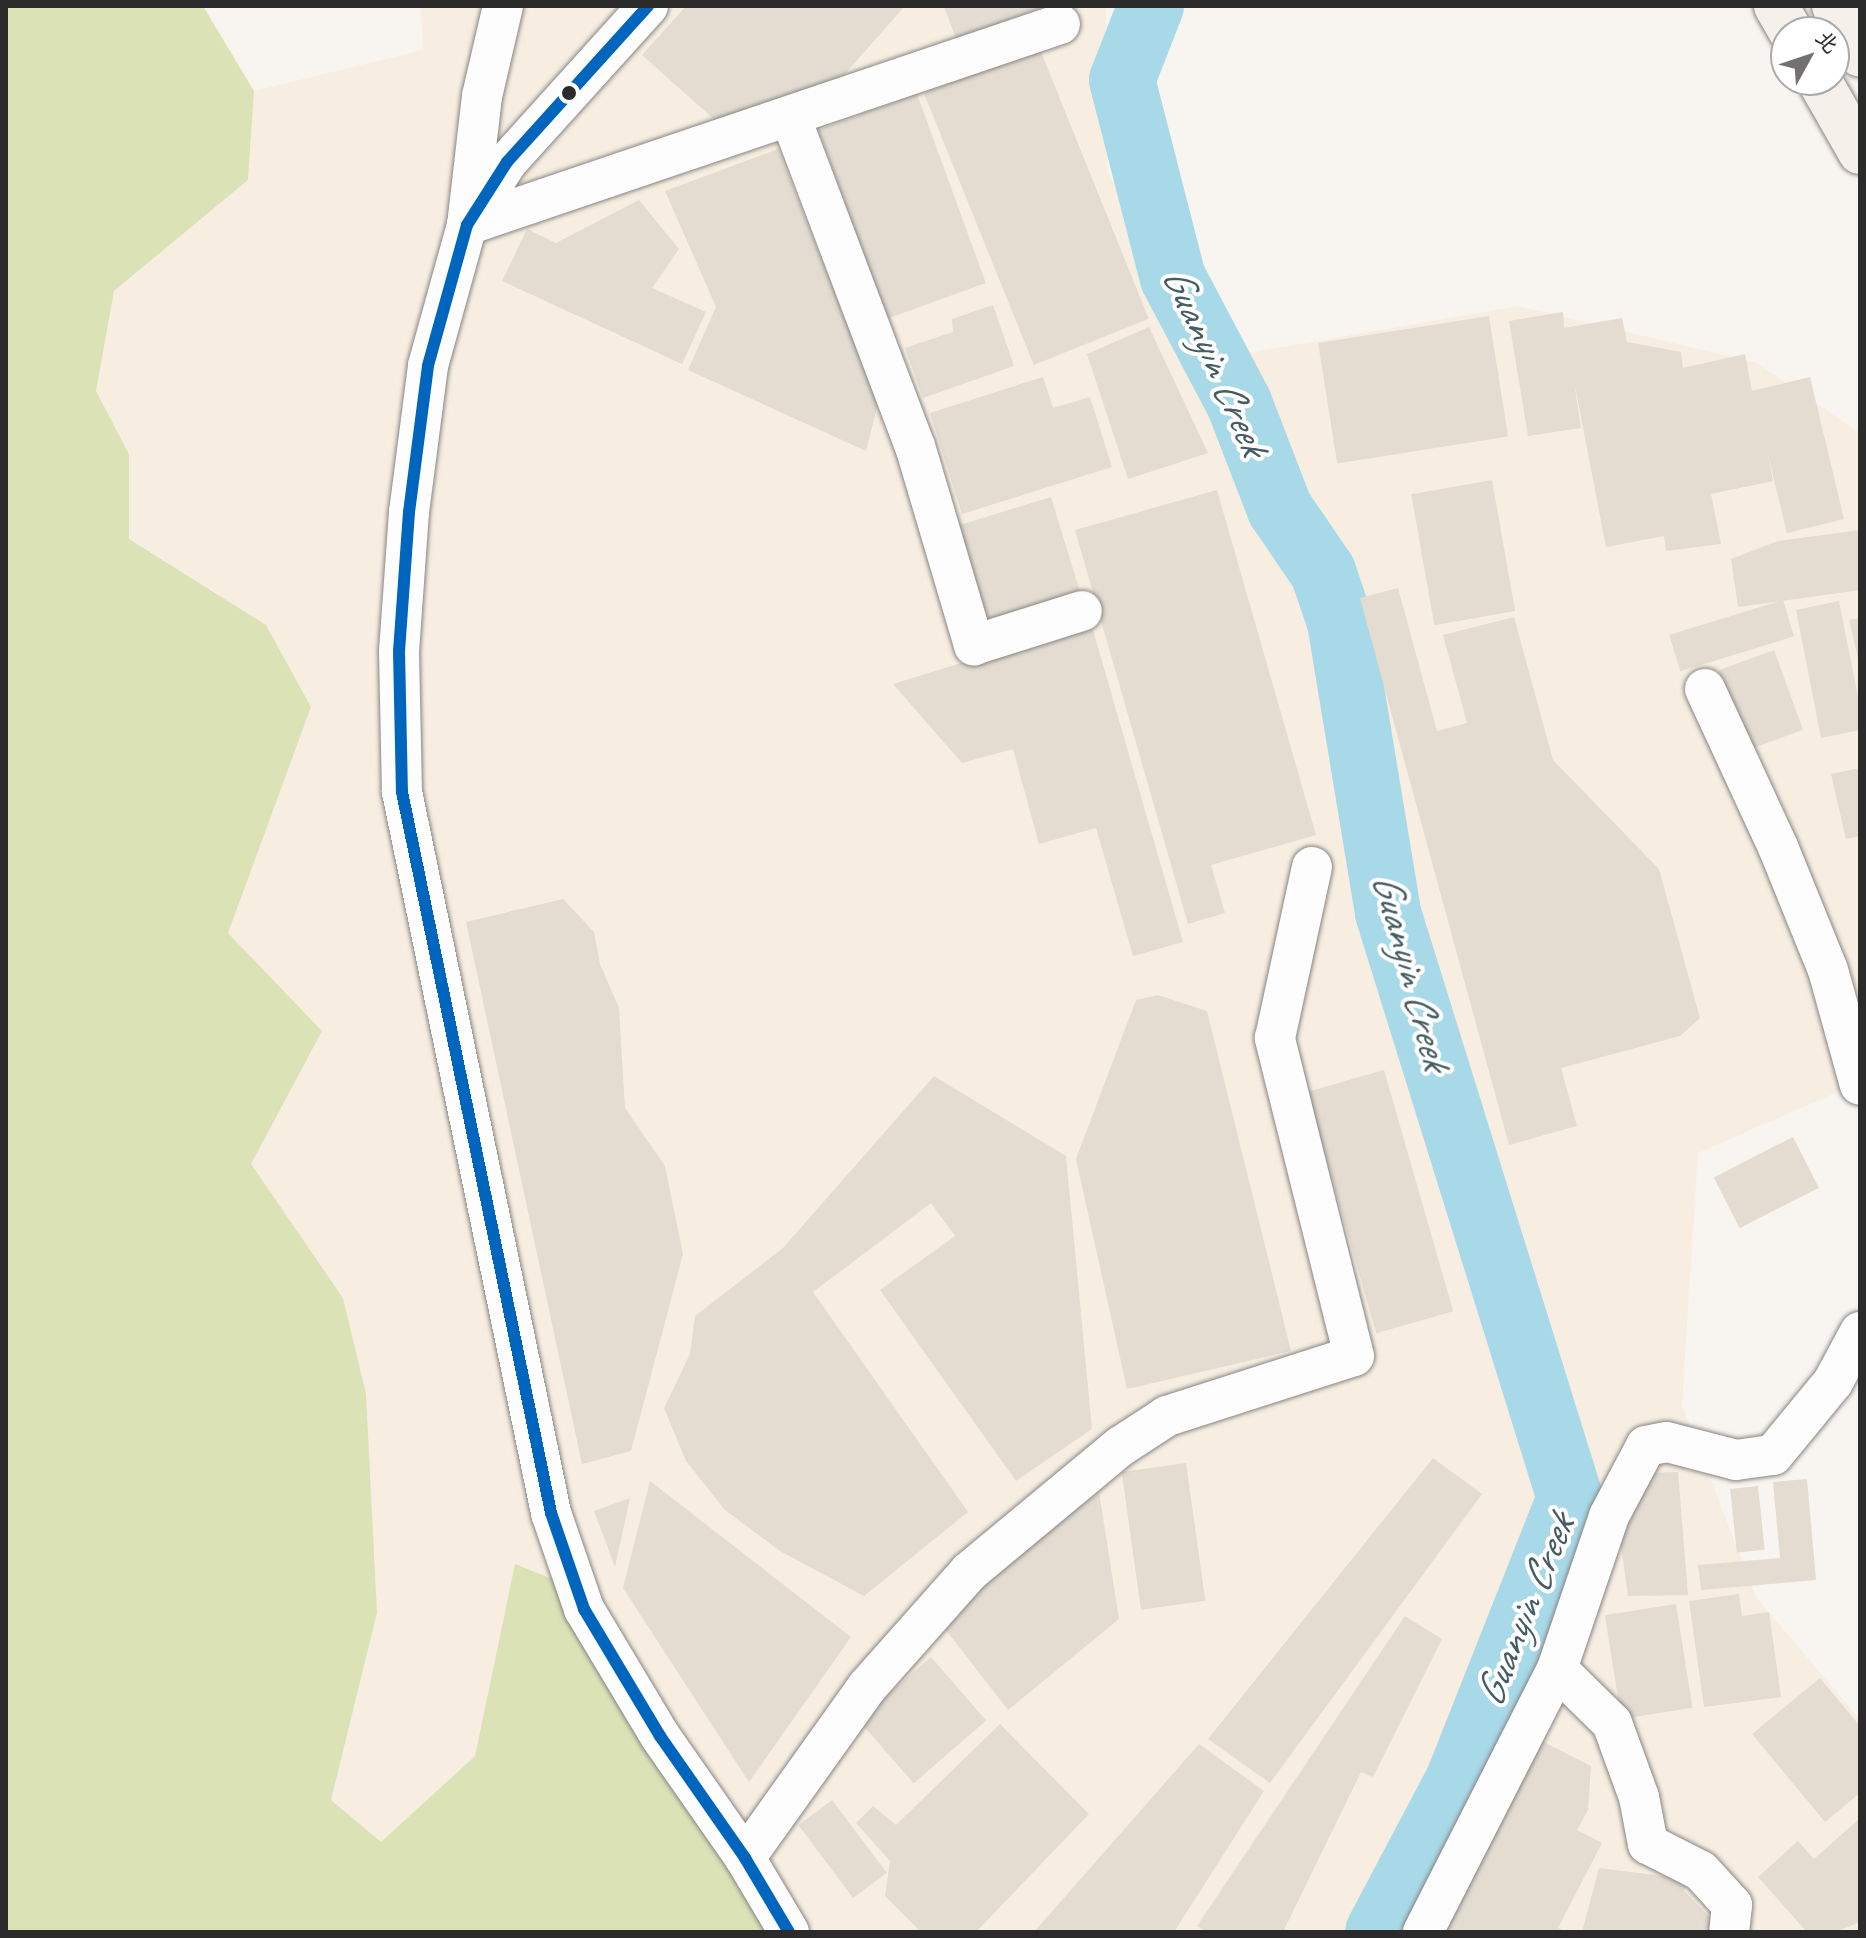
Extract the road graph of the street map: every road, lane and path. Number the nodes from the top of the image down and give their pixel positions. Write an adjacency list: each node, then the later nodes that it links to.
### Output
1 (503, 6): 9 (street)
2 (648, 6): 9 (street)
3 (1834, 6): 5 (highway)
4 (1060, 24): 7 (street)
5 (1860, 55)
6 (1828, 96): 8 (highway)
7 (790, 116): 9 (street); 10 (street)
8 (1860, 152)
9 (467, 225): 16 (street)
10 (1082, 611)
11 (1705, 689): 13 (street)
12 (1312, 867): 16 (street)
13 (1860, 1085)
14 (1860, 1332): 15 (street)
15 (1557, 1669): 18 (street); 19 (street)
16 (745, 1858): 17 (street)
17 (789, 1932)
18 (1423, 1932)
19 (1729, 1932)

